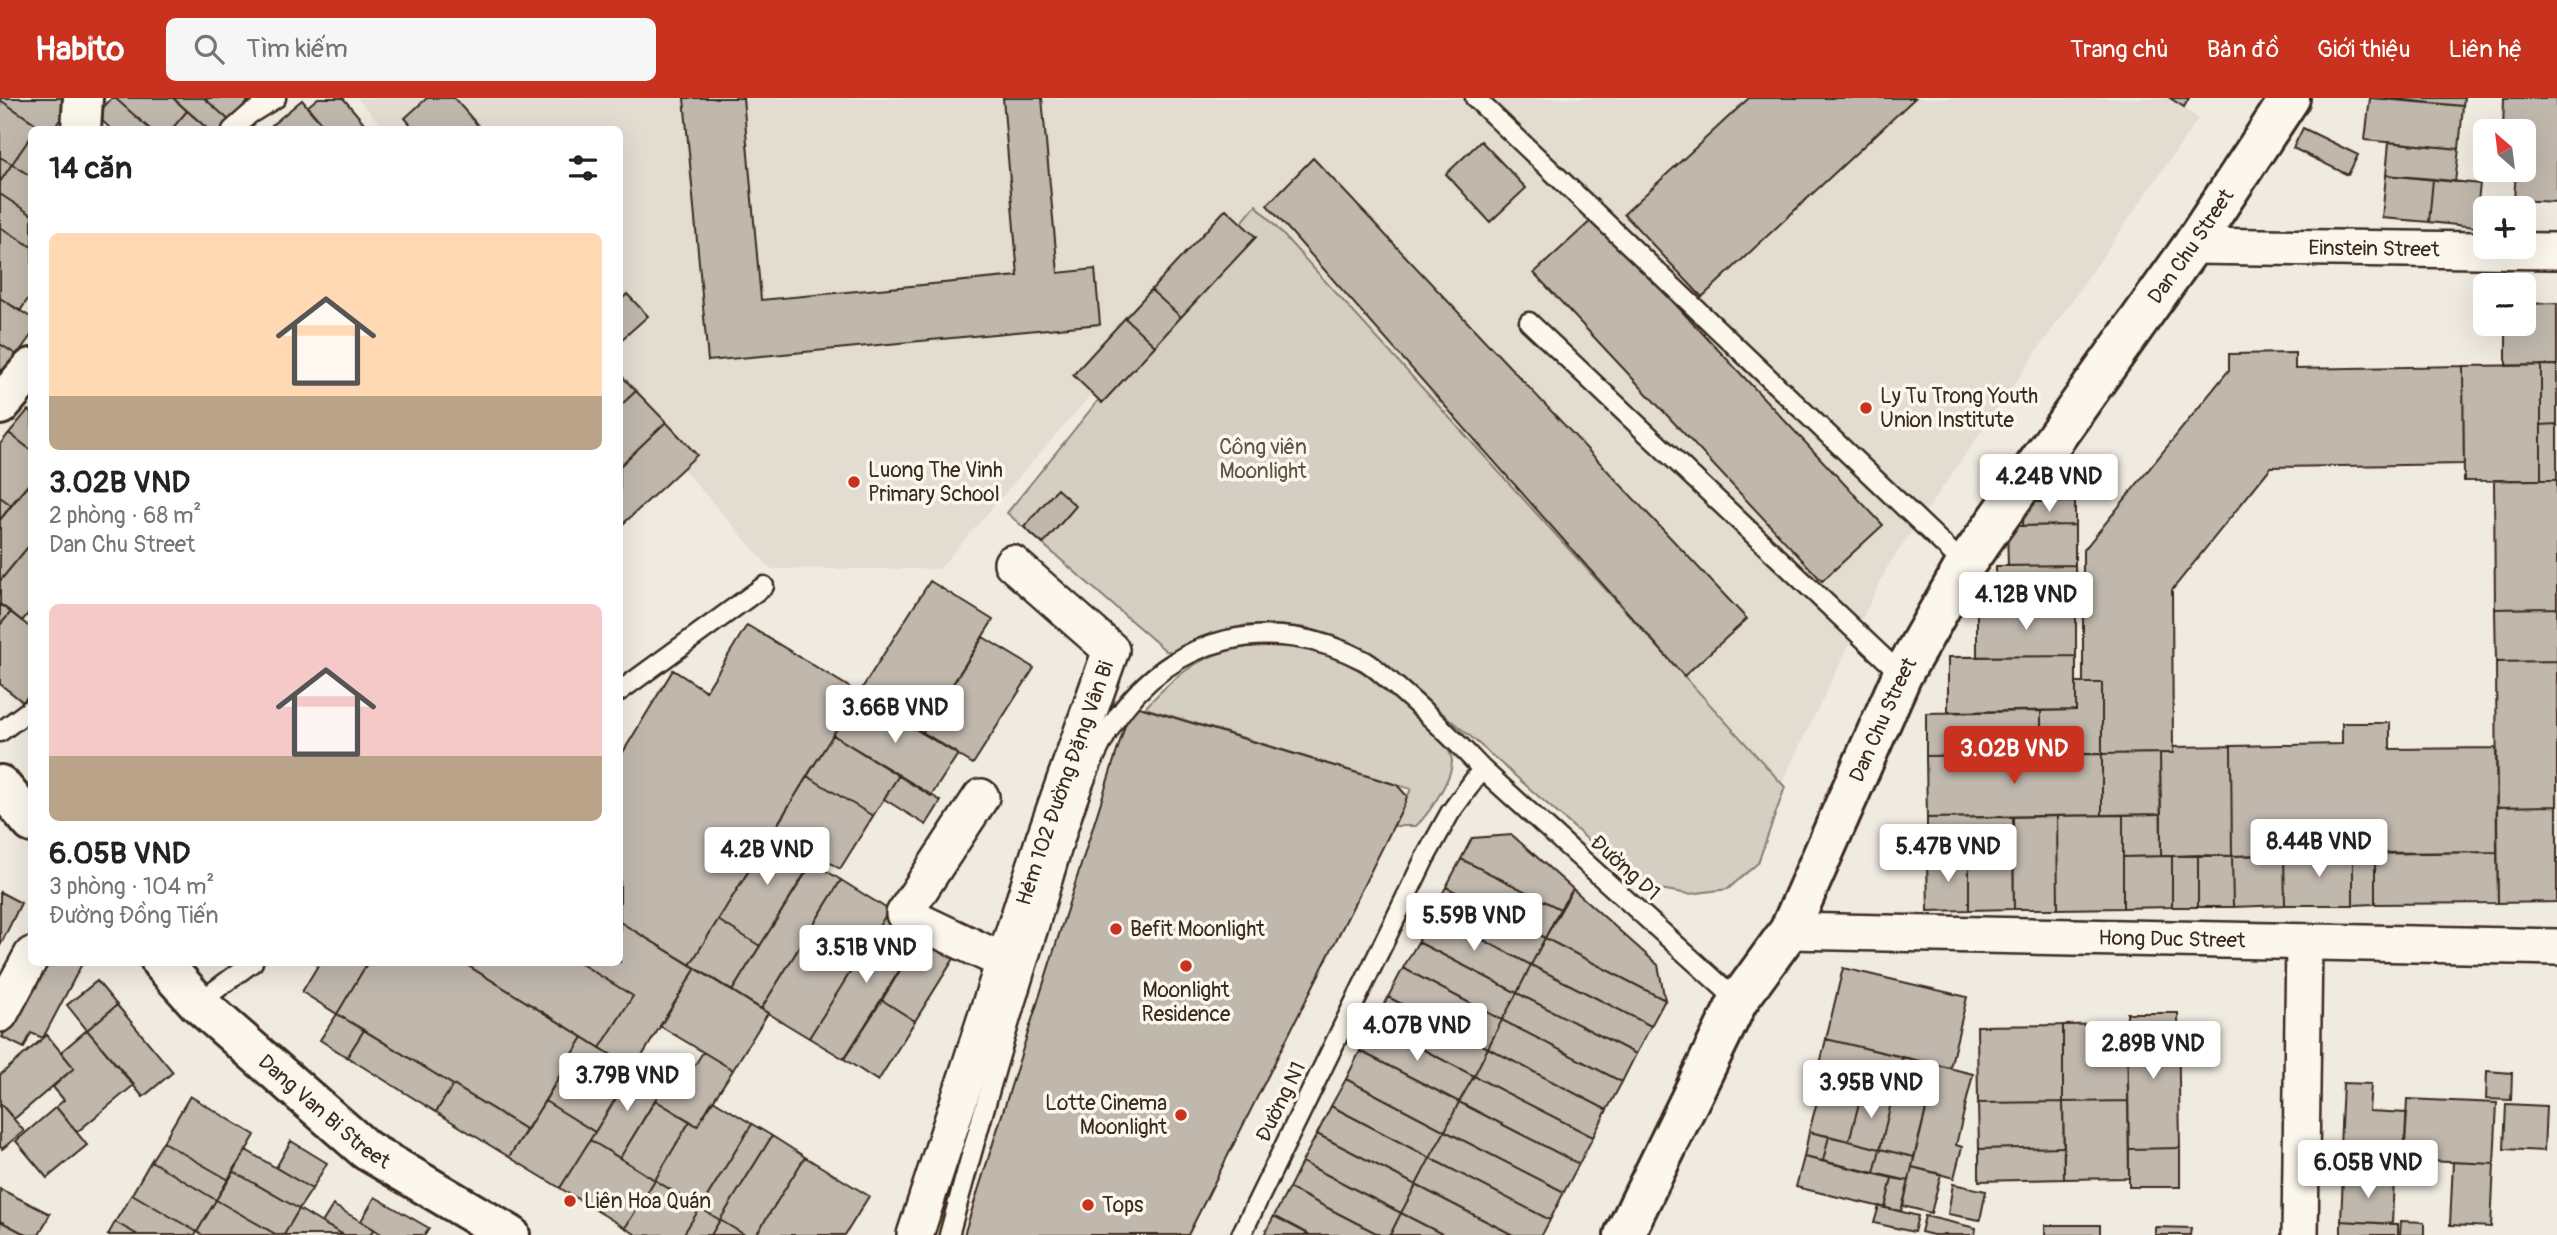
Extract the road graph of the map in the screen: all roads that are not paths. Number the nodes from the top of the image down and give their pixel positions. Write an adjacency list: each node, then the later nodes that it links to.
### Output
1 (83, 98): 5 (street)
2 (276, 98): 6 (lane)
3 (1475, 98): 13 (lane)
4 (2290, 98): 7 (street, Dan Chu Street)
5 (80, 126)
6 (236, 126)
7 (2192, 246): 8 (street, Einstein Street); 13 (street, Dan Chu Street)
8 (2557, 251)
9 (1529, 322): 15 (lane)
10 (28, 373): 11 (street)
11 (0, 405)
12 (1012, 563): 27 (street, Hẻm 102 Đường Đặng Vân Bi)
13 (1965, 565): 15 (street, Dan Chu Street)
14 (764, 586): 16 (lane)
15 (1902, 676): 23 (street, Dan Chu Street)
16 (623, 689)
17 (28, 711): 18 (lane)
18 (0, 732)
19 (1482, 769): 30 (lane, Đường D1); 35 (lane, Đường D1); 36 (lane, Đường N1)
20 (0, 785): 22 (street)
21 (981, 797): 27 (street)
22 (28, 818)
23 (1789, 931): 24 (street, Hong Duc Street); 30 (street, Dan Chu Street)
24 (2304, 942): 25 (street, Hong Duc Street); 38 (street)
25 (2557, 947)
26 (28, 962): 32 (street)
27 (1004, 962): 34 (street, Hẻm 102 Đường Đặng Vân Bi)
28 (165, 966): 31 (street, Dang Van Bi Street)
29 (248, 966): 31 (lane)
30 (1738, 1001): 37 (street, Dan Chu Street)
31 (198, 1003): 33 (street, Dang Van Bi Street)
32 (0, 1014)
33 (510, 1235)
34 (915, 1235)
35 (949, 1235)
36 (1241, 1235)
37 (1624, 1235)
38 (2300, 1235)

